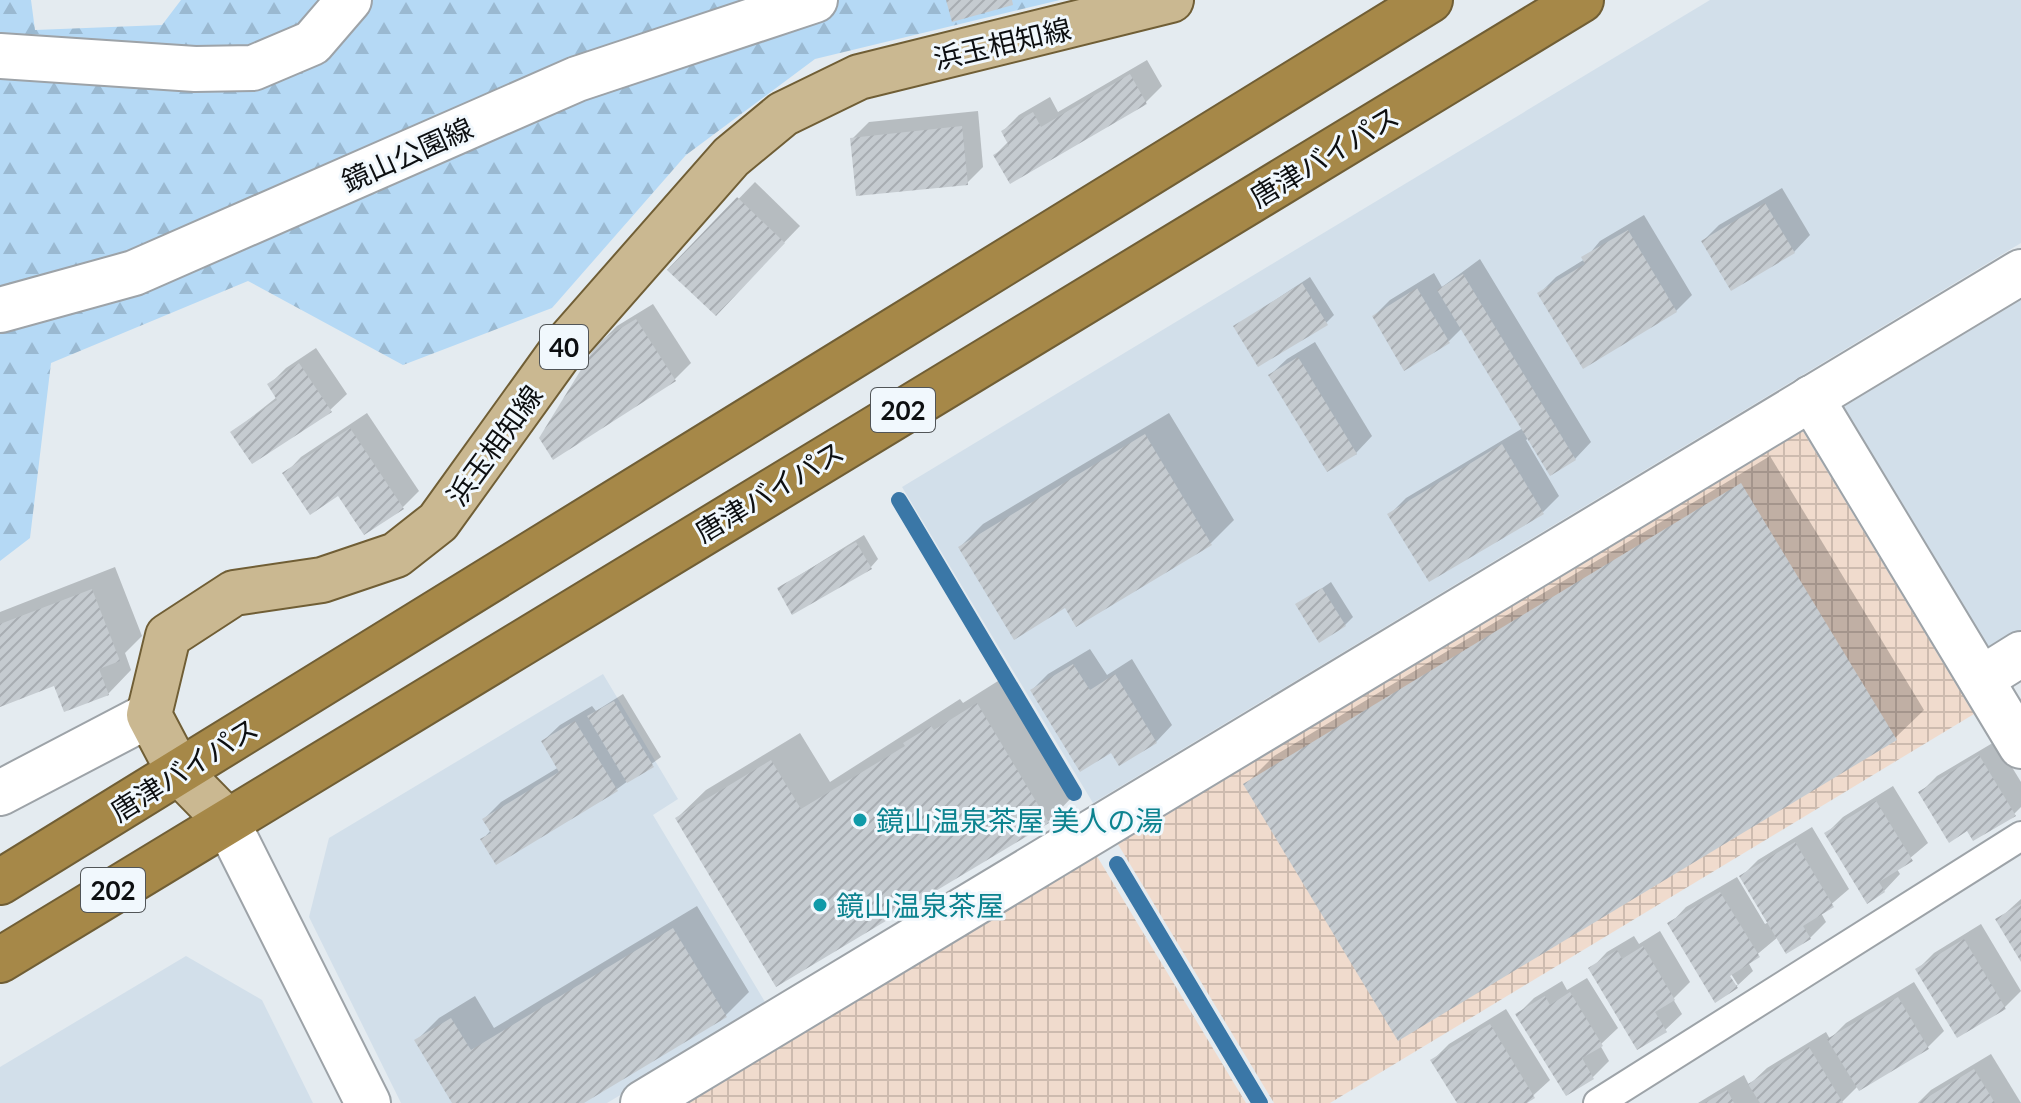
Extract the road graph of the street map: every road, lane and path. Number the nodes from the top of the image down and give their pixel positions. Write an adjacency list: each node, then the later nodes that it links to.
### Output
1 (349, 0): 6 (street)
2 (815, 0): 8 (street, 鏡山公園線)
3 (1171, 0): 12 (main road, 浜玉相知線 / 40)
4 (1430, 0): 14 (highway, 唐津バイパス / 202)
5 (1581, 0): 16 (highway, 唐津バイパス / 202)
6 (0, 56)
7 (2021, 272): 9 (street)
8 (0, 310)
9 (1811, 398): 11 (street); 21 (street)
10 (2021, 654): 11 (street)
11 (1981, 679): 13 (street)
12 (149, 715): 14 (main road); 15 (street)
13 (2021, 746)
14 (179, 772): 16 (main road); 18 (highway, 唐津バイパス / 202)
15 (0, 793)
16 (226, 820): 19 (highway, 唐津バイパス / 202); 20 (street)
17 (2021, 836): 22 (lane)
18 (0, 882)
19 (0, 960)
20 (368, 1103)
21 (643, 1103)
22 (1598, 1103)

